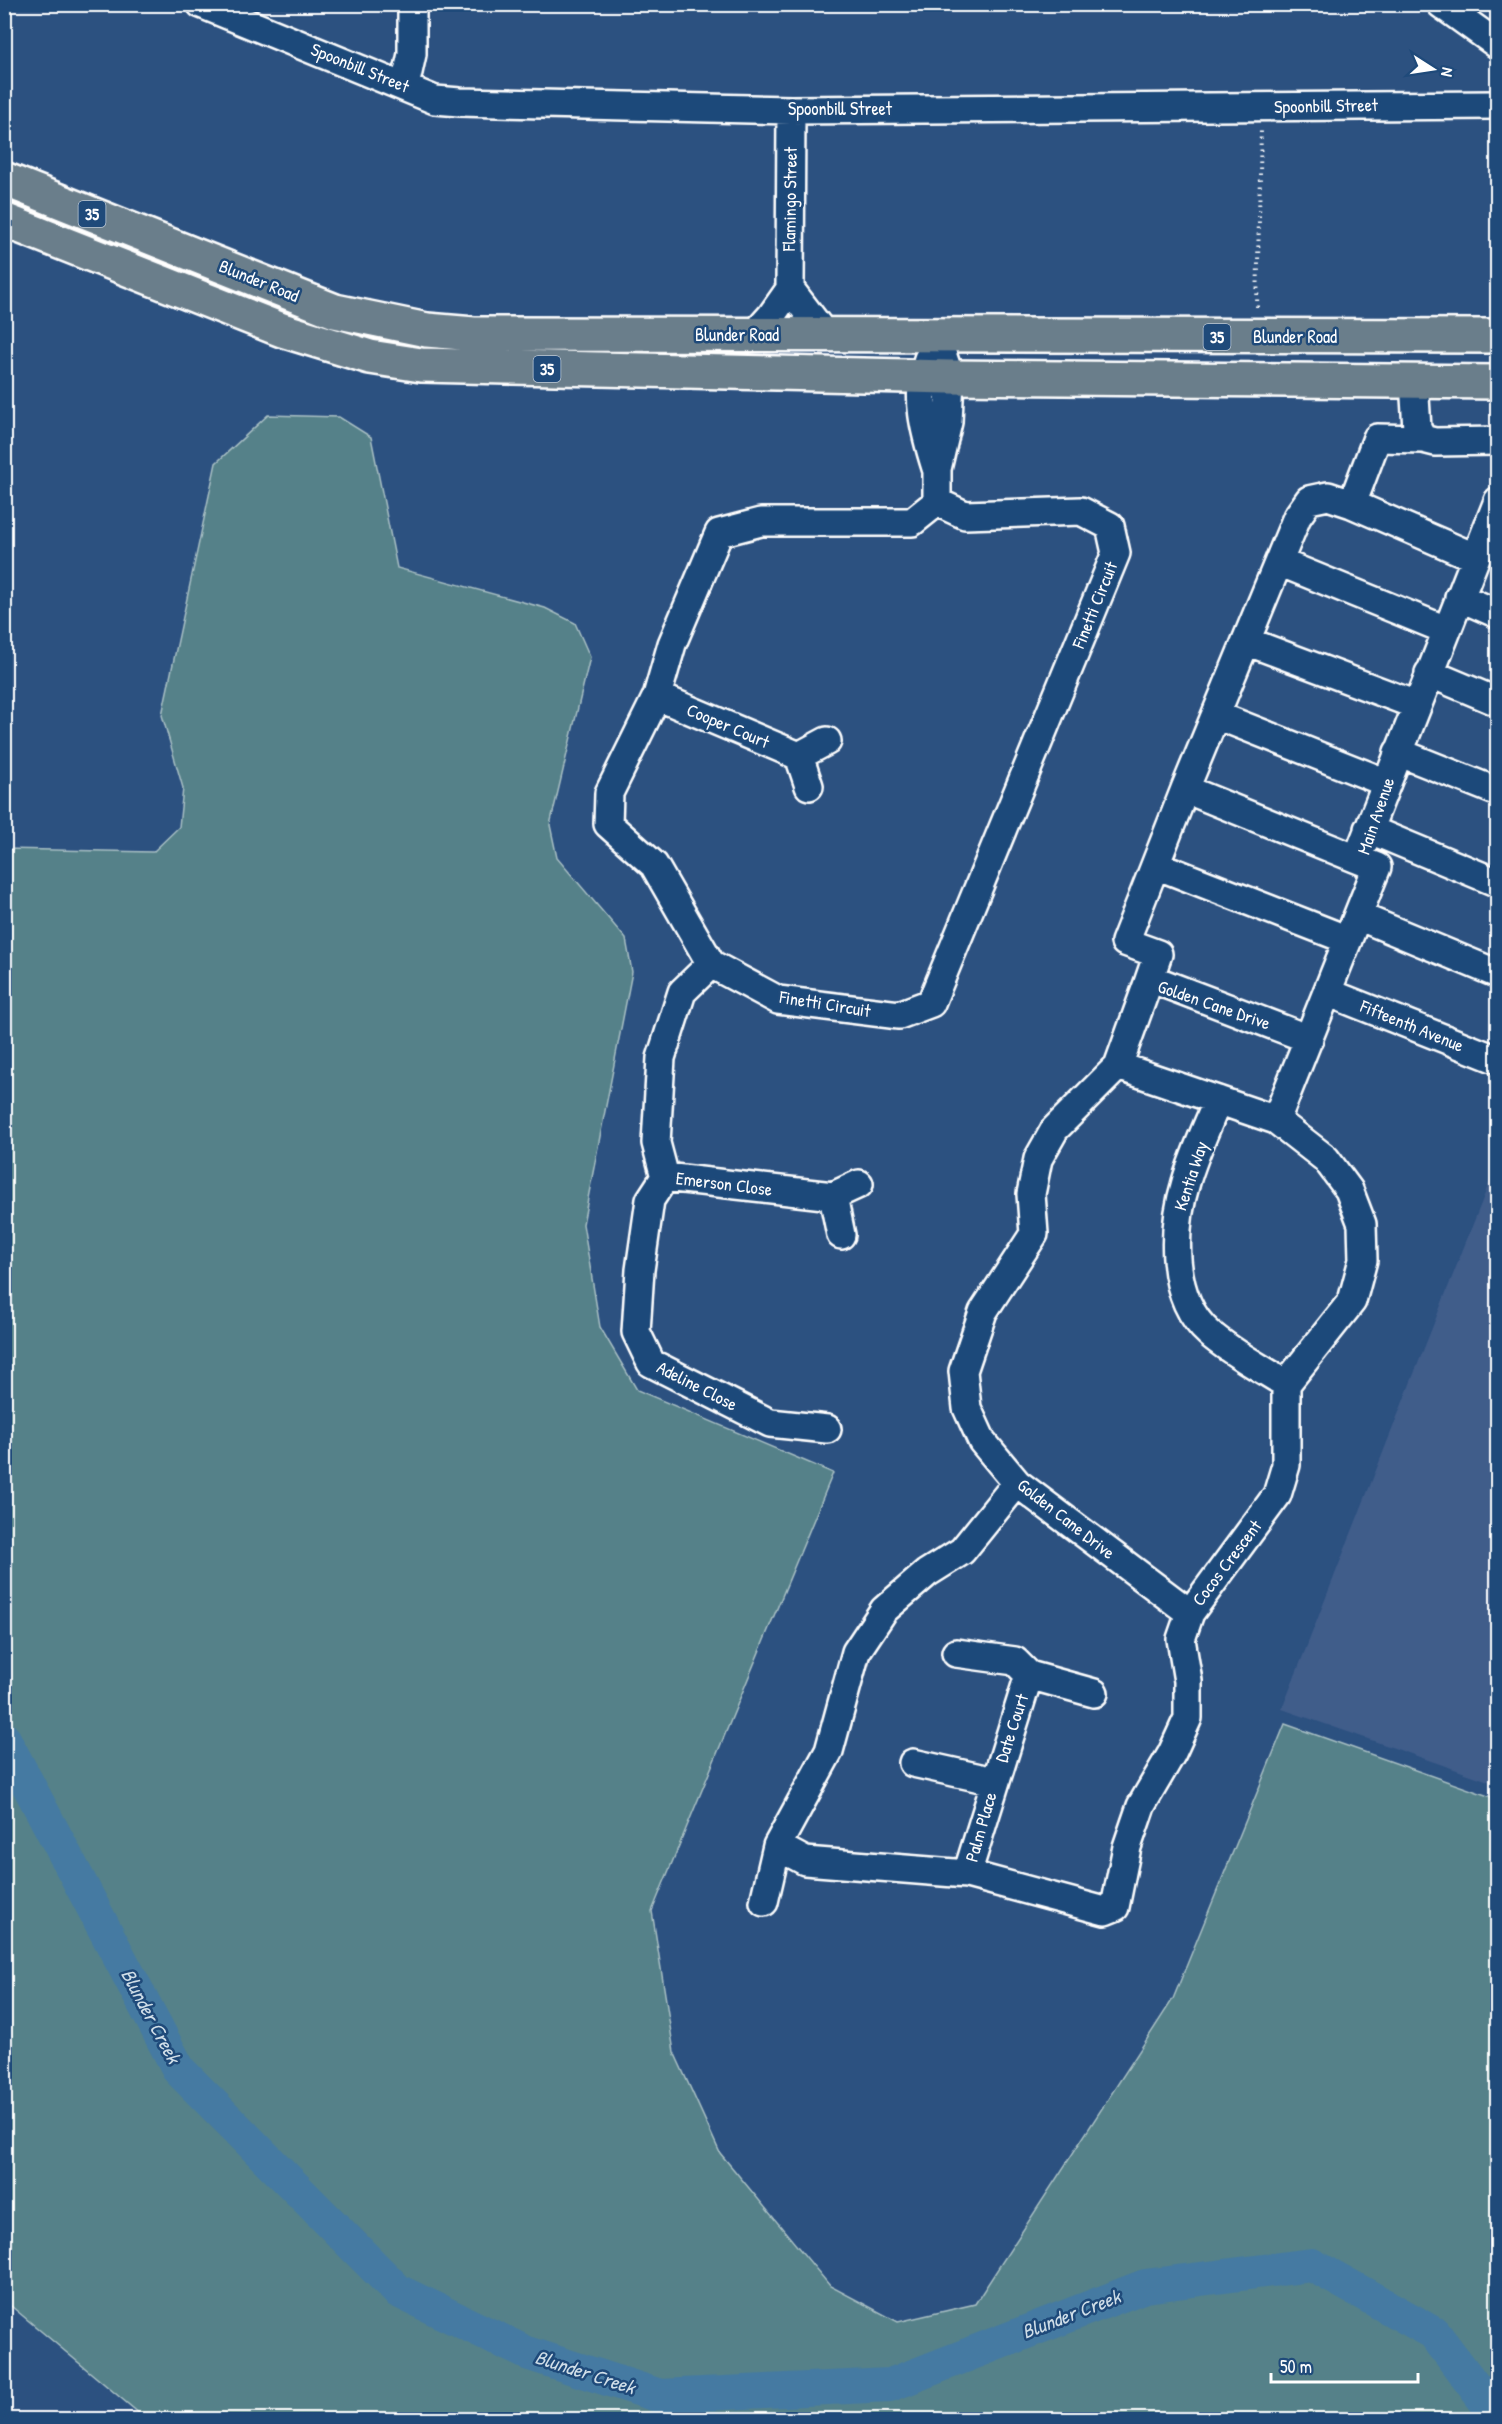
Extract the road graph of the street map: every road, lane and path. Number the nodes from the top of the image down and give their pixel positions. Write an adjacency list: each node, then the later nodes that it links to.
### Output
1 (201, 4): 5 (street, Spoonbill Street)
2 (412, 4): 5 (street)
3 (1441, 4): 4 (street)
4 (1497, 45)
5 (405, 86): 8 (street, Spoonbill Street)
6 (1497, 105): 7 (street, Spoonbill Street)
7 (1261, 107): 8 (street, Spoonbill Street); 12 (path)
8 (791, 110): 11 (street, Flamingo Street)
9 (4, 179): 13 (main road, Blunder Road / 35)
10 (4, 220): 17 (main road, Blunder Road / 35)
11 (790, 289): 13 (street); 14 (street)
12 (1257, 308)
13 (754, 335): 14 (main road, Blunder Road / 35)
14 (825, 335): 15 (main road, Blunder Road / 35)
15 (936, 336): 16 (main road, Blunder Road / 35); 17 (street)
16 (1497, 336)
17 (936, 376): 18 (main road, Blunder Road / 35); 22 (street)
18 (1414, 381): 19 (main road, Blunder Road / 35); 20 (street)
19 (1497, 382)
20 (1423, 439): 21 (street); 23 (street)
21 (1497, 441)
22 (937, 502): 32 (street); 48 (street, Finetti Circuit)
23 (1352, 504): 25 (street); 26 (street)
24 (1494, 517): 25 (street, Main Avenue)
25 (1474, 557): 27 (street, Main Avenue)
26 (1279, 562): 29 (street); 30 (street)
27 (1459, 597): 28 (street); 29 (street, Main Avenue)
28 (1497, 614)
29 (1446, 630): 31 (street, Main Avenue)
30 (1246, 641): 34 (street); 35 (street)
31 (1429, 673): 33 (street); 34 (street, Main Avenue)
32 (657, 696): 38 (street, Cooper Court); 48 (street)
33 (1497, 702)
34 (1416, 705): 37 (street, Main Avenue)
35 (1216, 715): 39 (street); 41 (street)
36 (827, 741): 38 (street)
37 (1398, 752): 39 (street, Main Avenue); 42 (street)
38 (799, 756): 40 (street)
39 (1387, 783): 43 (street, Main Avenue)
40 (809, 786)
41 (1185, 789): 44 (street); 45 (street)
42 (1497, 792)
43 (1368, 828): 44 (street, Main Avenue); 46 (street)
44 (1357, 859): 47 (street, Main Avenue)
45 (1156, 864): 47 (street); 50 (street)
46 (1497, 883)
47 (1353, 928): 49 (street); 51 (street, Main Avenue)
48 (711, 964): 57 (street, Emerson Close)
49 (1497, 974)
50 (1148, 982): 52 (street, Golden Cane Drive); 54 (street, Golden Cane Drive)
51 (1327, 992): 52 (street, Main Avenue); 53 (street, Fifteenth Avenue)
52 (1309, 1039): 56 (street, Main Avenue)
53 (1497, 1060)
54 (1118, 1066): 55 (street); 63 (street, Golden Cane Drive)
55 (1218, 1100): 56 (street); 61 (street, Kentia Way)
56 (1276, 1120): 61 (street)
57 (665, 1177): 59 (street, Emerson Close); 62 (street, Adeline Close)
58 (859, 1184): 59 (street)
59 (833, 1196): 60 (street)
60 (841, 1235)
61 (1286, 1384): 64 (street, Cocos Crescent)
62 (827, 1429)
63 (1017, 1483): 64 (street, Golden Cane Drive); 70 (street)
64 (1190, 1613): 71 (street, Cocos Crescent)
65 (956, 1653): 66 (street)
66 (1029, 1675): 67 (street); 69 (street, Date Court)
67 (1094, 1693)
68 (913, 1763): 69 (street)
69 (994, 1781): 71 (street, Palm Place)
70 (777, 1846): 71 (street, Cocos Crescent); 72 (street)
71 (967, 1874)
72 (764, 1902)

